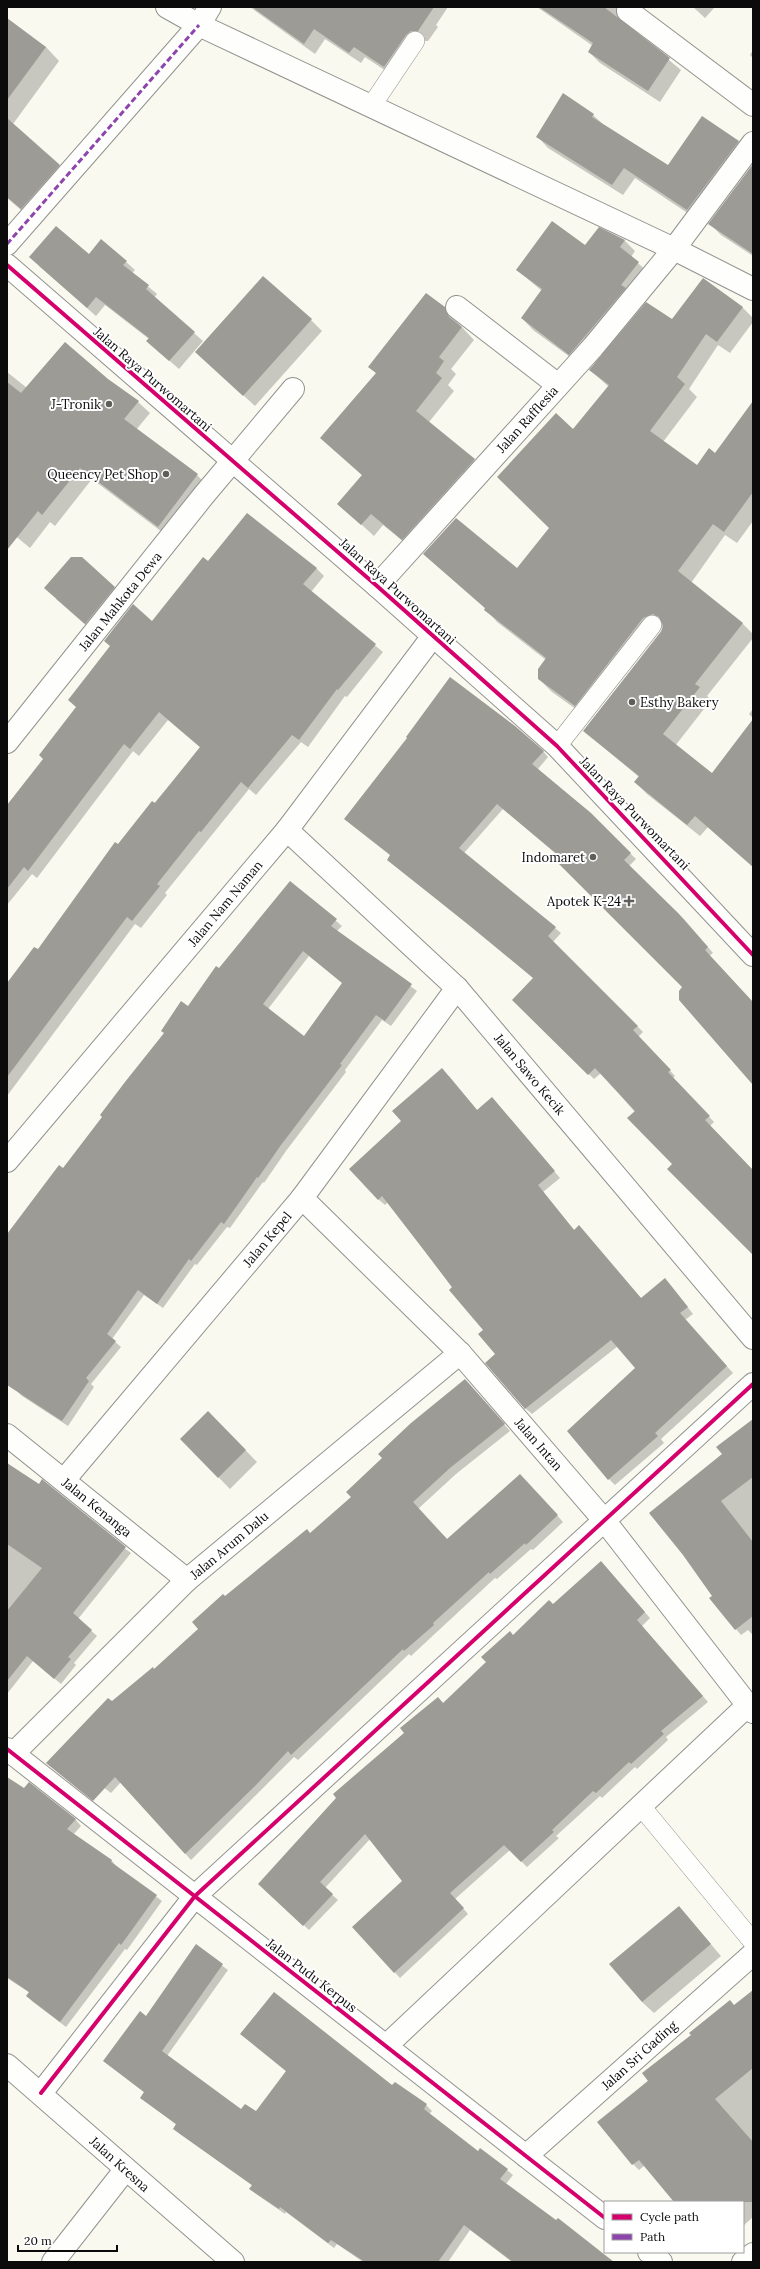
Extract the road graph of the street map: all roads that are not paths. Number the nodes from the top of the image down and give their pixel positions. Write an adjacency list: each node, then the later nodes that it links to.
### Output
1 (167, 7): 3 (street)
2 (628, 12): 6 (street)
3 (204, 16): 5 (street); 8 (street)
4 (415, 41): 5 (lane)
5 (372, 105): 9 (street)
6 (753, 105)
7 (753, 143): 9 (street, Jalan Rafflesia)
8 (7, 244)
9 (674, 249): 11 (street); 13 (street, Jalan Rafflesia)
10 (7, 265): 15 (street, Jalan Raya Purwomartani)
11 (753, 289)
12 (456, 307): 13 (street)
13 (558, 385): 16 (street, Jalan Rafflesia)
14 (292, 389): 15 (street, Jalan Mahkota Dewa)
15 (232, 460): 16 (street, Jalan Raya Purwomartani); 19 (street, Jalan Mahkota Dewa)
16 (378, 586): 18 (street, Jalan Raya Purwomartani)
17 (652, 625): 20 (lane)
18 (433, 636): 20 (street, Jalan Raya Purwomartani); 21 (street, Jalan Nam Naman)
19 (7, 742)
20 (557, 746): 22 (street, Jalan Raya Purwomartani)
21 (287, 830): 23 (street, Jalan Sawo Kecik); 24 (street, Jalan Nam Naman)
22 (753, 956)
23 (457, 988): 25 (street, Jalan Kepel); 26 (street, Jalan Sawo Kecik)
24 (7, 1161)
25 (302, 1198): 27 (street, Jalan Intan); 30 (street, Jalan Kepel)
26 (753, 1338)
27 (460, 1353): 31 (street, Jalan Intan); 32 (street, Jalan Arum Dalu)
28 (753, 1384): 31 (street)
29 (7, 1435): 30 (street, Jalan Kenanga)
30 (64, 1480): 32 (street, Jalan Kenanga)
31 (604, 1520): 33 (street, Jalan Intan); 36 (street)
32 (187, 1580): 34 (street, Jalan Arum Dalu)
33 (750, 1708): 35 (street)
34 (10, 1751): 36 (street, Jalan Pudu Kerpus)
35 (640, 1805): 37 (lane); 39 (street)
36 (195, 1896): 39 (street, Jalan Pudu Kerpus); 41 (street)
37 (753, 1942)
38 (753, 1954): 42 (street, Jalan Sri Gading)
39 (386, 2046): 42 (street, Jalan Pudu Kerpus)
40 (7, 2065): 41 (street, Jalan Kresna)
41 (41, 2093): 43 (street, Jalan Kresna)
42 (526, 2156): 44 (street, Jalan Pudu Kerpus)
43 (125, 2170): 47 (street); 48 (street, Jalan Kresna)
44 (604, 2217)
45 (649, 2253): 49 (street)
46 (753, 2254): 50 (street)
47 (52, 2262)
48 (233, 2262)
49 (661, 2262)
50 (743, 2262)

